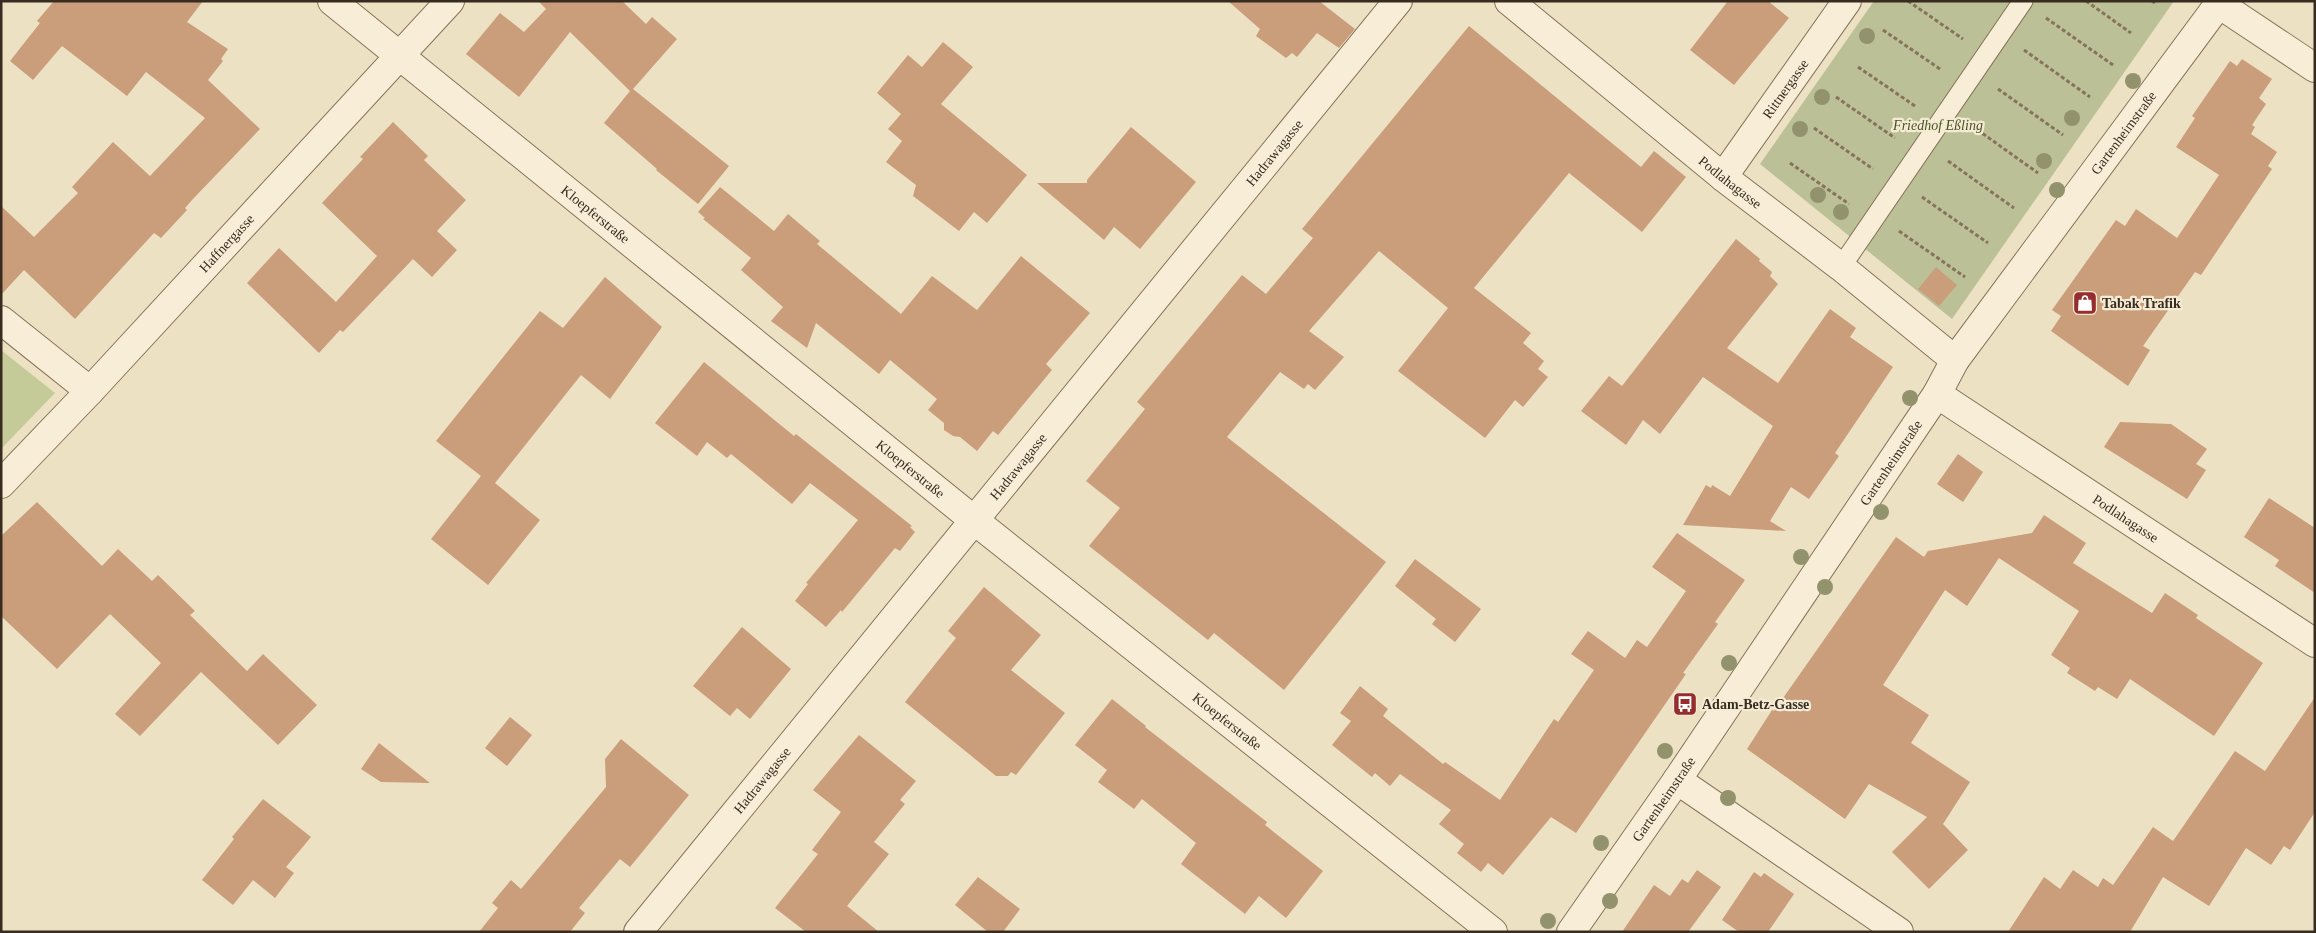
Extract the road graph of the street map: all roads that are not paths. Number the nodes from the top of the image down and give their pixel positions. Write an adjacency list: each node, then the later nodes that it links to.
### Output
1 (332, 1): 8 (street, Kloepferstraße)
2 (450, 1): 8 (street, Haffnergasse)
3 (1398, 1): 17 (street, Hadrawagasse)
4 (1509, 1): 10 (street, Podlahagasse)
5 (1847, 1): 10 (street, Rittnergasse)
6 (2023, 2): 11 (lane)
7 (2220, 2): 9 (street); 13 (street, Gartenheimstraße)
8 (398, 55): 14 (street, Haffnergasse); 17 (street, Kloepferstraße)
9 (2315, 68)
10 (1723, 177): 11 (street, Podlahagasse)
11 (1841, 267): 13 (street, Podlahagasse)
12 (1, 320): 14 (street)
13 (1954, 360): 15 (street, Gartenheimstraße)
14 (90, 391): 16 (street, Haffnergasse)
15 (1936, 394): 18 (street, Podlahagasse); 19 (street, Gartenheimstraße)
16 (1, 484)
17 (976, 521): 20 (street, Hadrawagasse); 21 (street, Kloepferstraße)
18 (2315, 643)
19 (1677, 780): 22 (street, Gartenheimstraße); 23 (street)
20 (638, 932)
21 (1493, 932)
22 (1571, 932)
23 (1899, 932)

